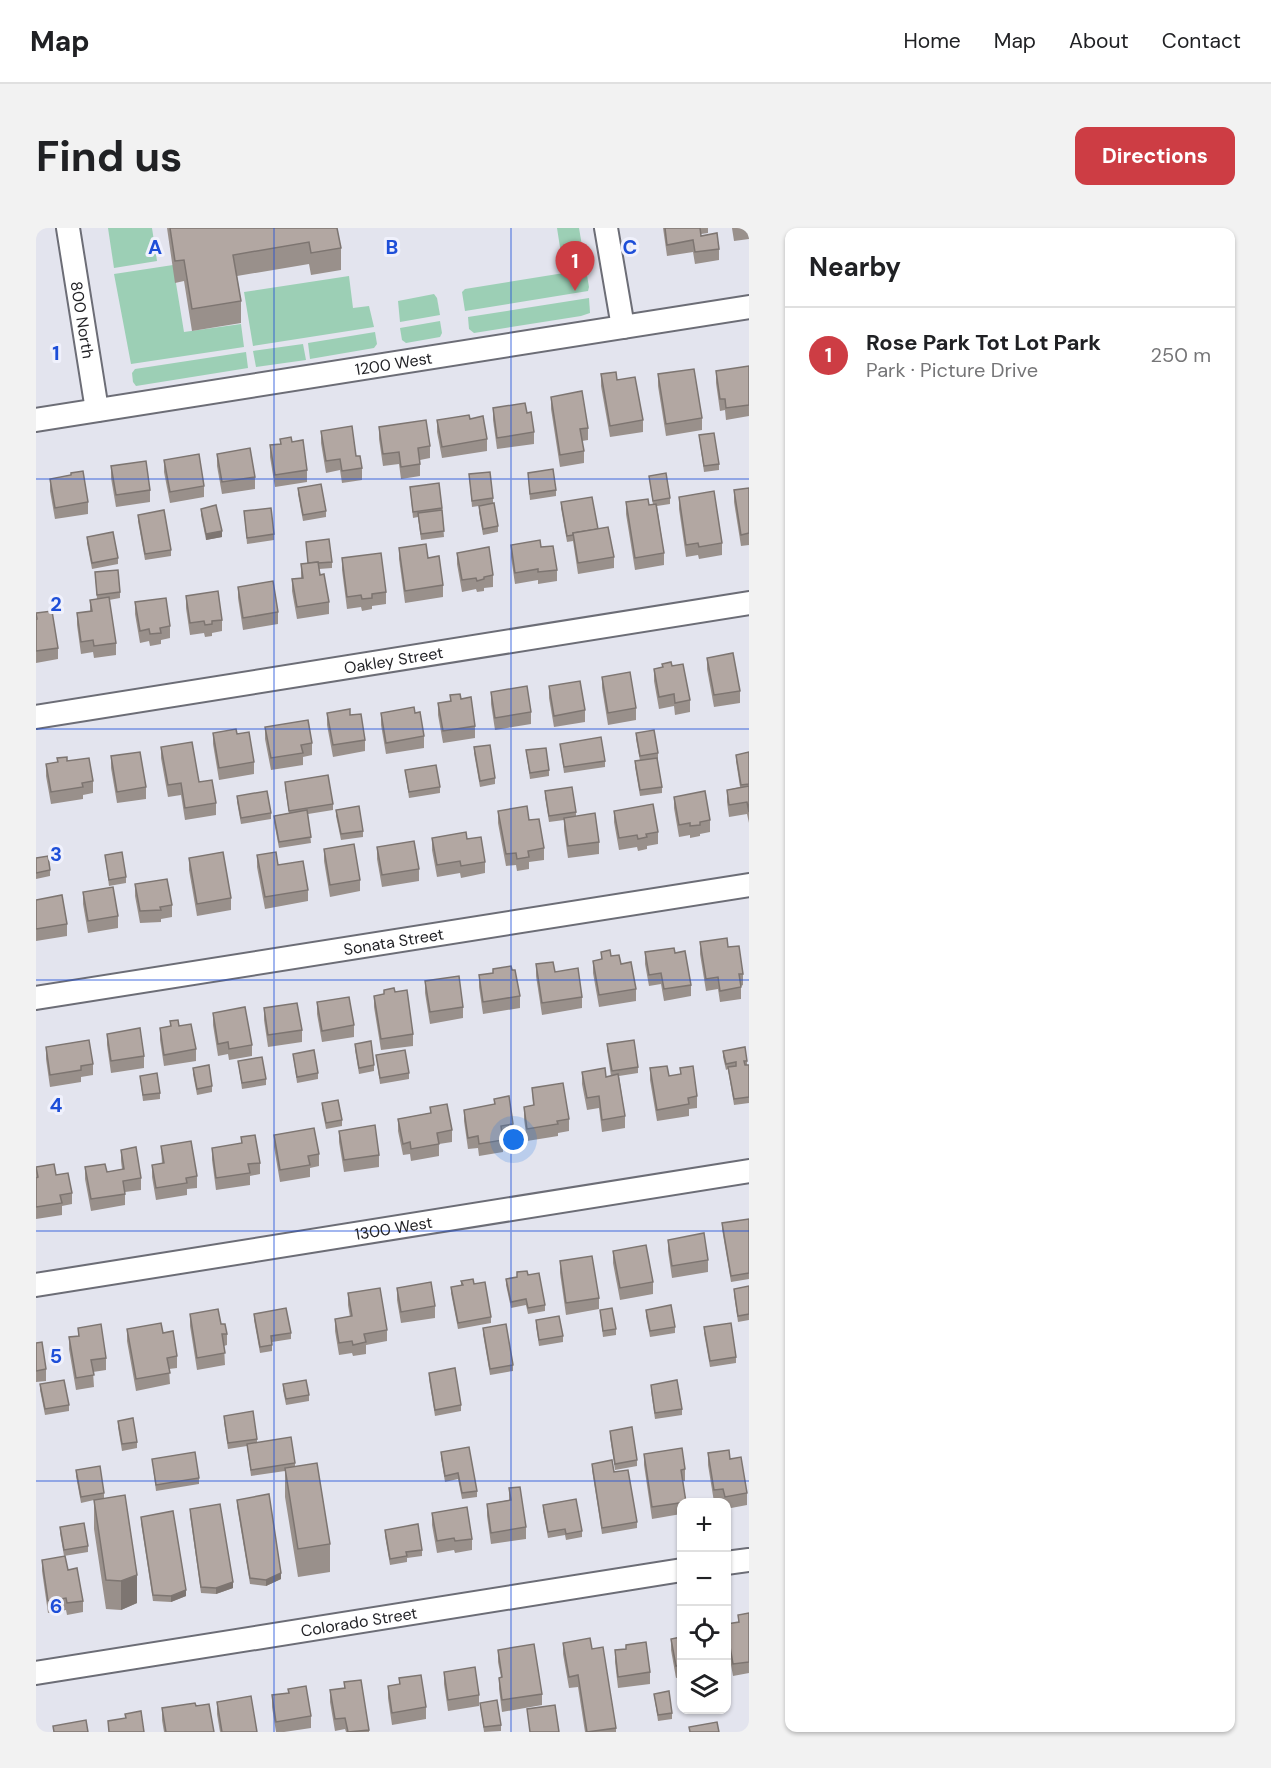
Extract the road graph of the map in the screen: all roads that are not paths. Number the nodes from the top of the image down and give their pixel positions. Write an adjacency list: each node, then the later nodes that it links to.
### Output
1 (68, 228): 5 (street, 800 North)
2 (606, 228): 4 (street)
3 (749, 307): 4 (street, 1200 West)
4 (623, 327): 5 (street, 1200 West)
5 (97, 410): 6 (street, 1200 West)
6 (36, 420)
7 (749, 603): 8 (street, Oakley Street)
8 (36, 717)
9 (749, 885): 10 (street, Sonata Street)
10 (36, 998)
11 (749, 1171): 12 (street, 1300 West)
12 (36, 1285)
13 (749, 1560): 14 (street)
14 (731, 1562)
15 (677, 1571): 16 (street, Colorado Street)
16 (36, 1674)

